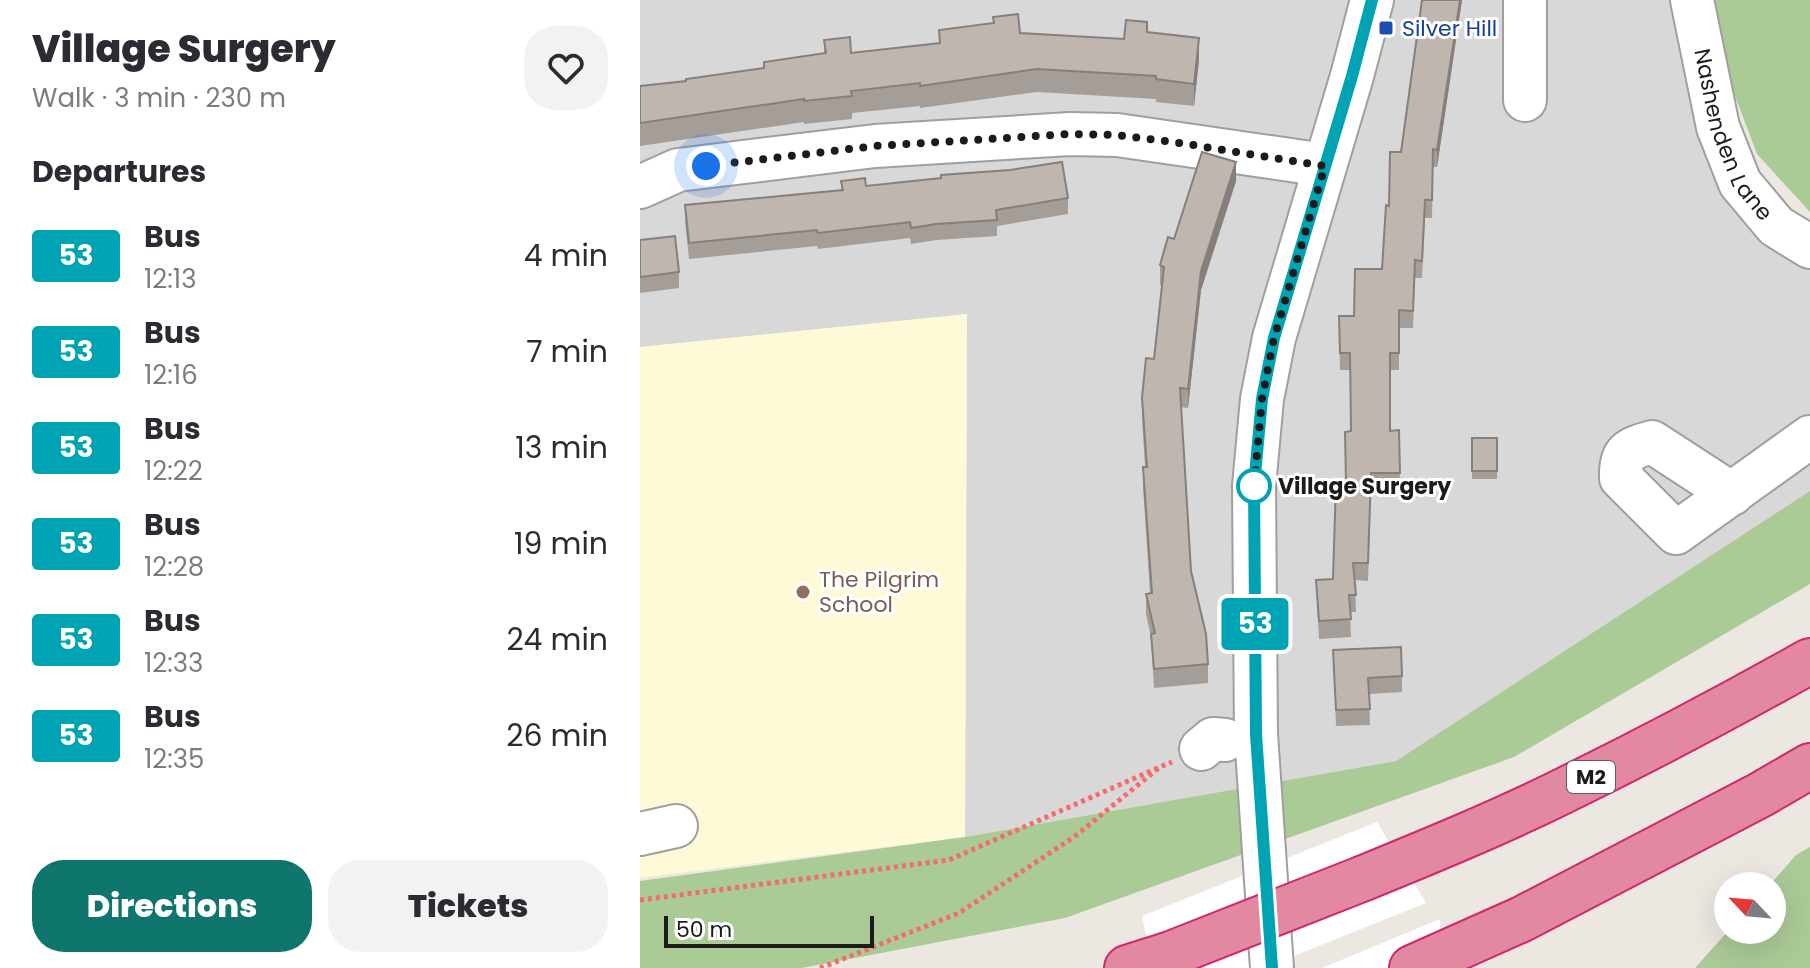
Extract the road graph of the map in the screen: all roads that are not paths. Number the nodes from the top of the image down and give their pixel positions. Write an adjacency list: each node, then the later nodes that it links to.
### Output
1 (1372, 0): 5 (street)
2 (1525, 0): 4 (street)
3 (1692, 0): 7 (street, Nashenden Lane)
4 (1525, 100)
5 (1325, 166): 6 (street); 13 (street)
6 (640, 187)
7 (1810, 247)
8 (1810, 437): 9 (street)
9 (1732, 494)
10 (1810, 661): 12 (highway, M2, bridge)
11 (1810, 766): 14 (highway)
12 (1127, 968)
13 (1272, 968)
14 (1412, 968)

